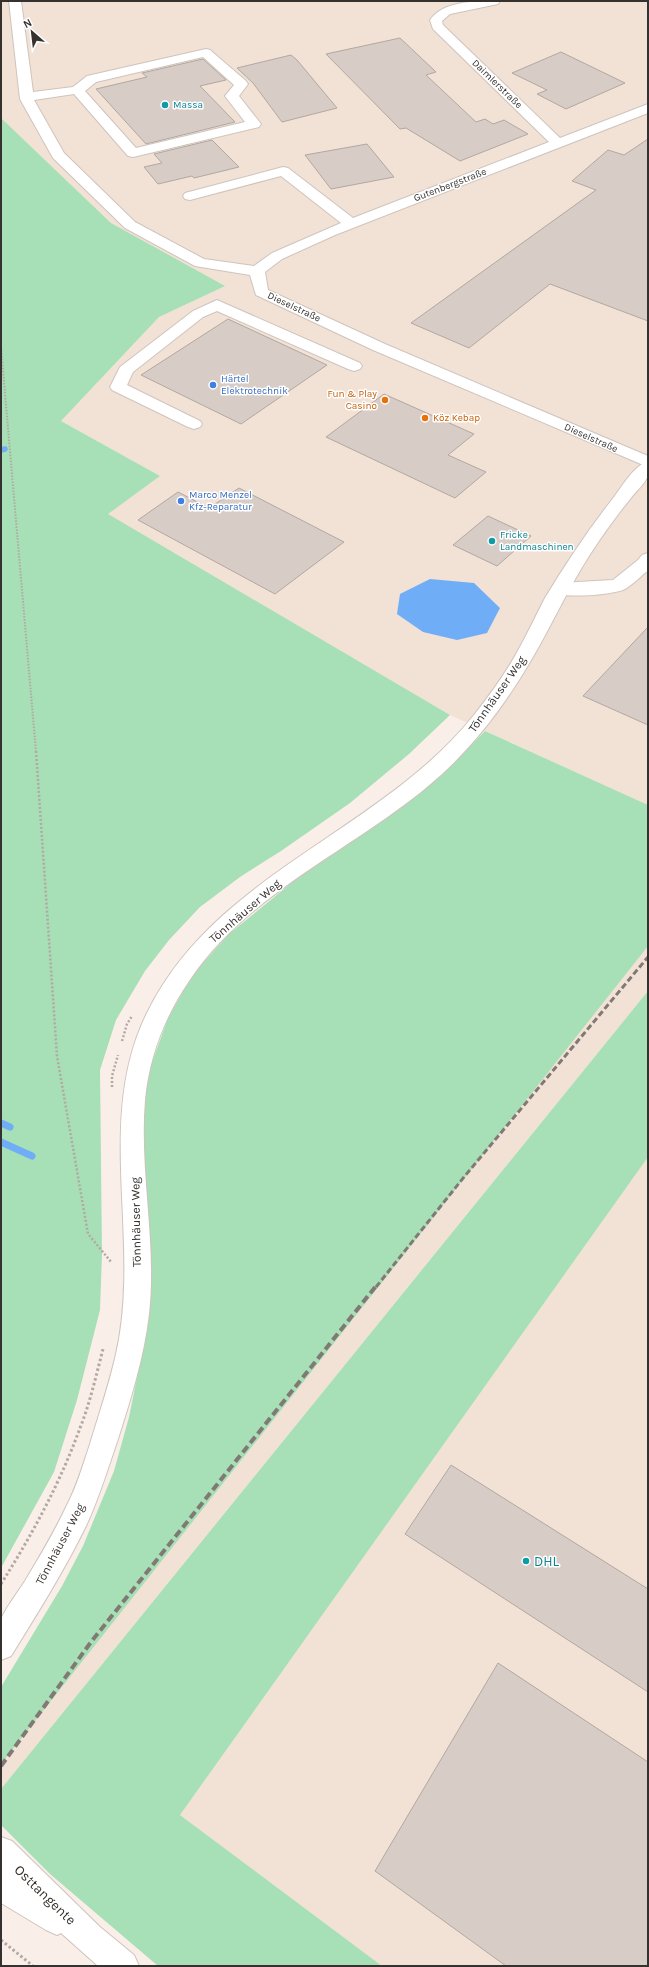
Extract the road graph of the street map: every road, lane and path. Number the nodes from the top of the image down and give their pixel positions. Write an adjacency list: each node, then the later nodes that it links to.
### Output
1 (15, 1): 4 (street)
2 (494, 1): 6 (street, Daimlerstraße)
3 (77, 90): 3 (street); 4 (street)
4 (26, 97): 9 (street)
5 (648, 108): 6 (street, Gutenbergstraße)
6 (558, 143): 8 (street, Gutenbergstraße)
7 (190, 196): 8 (street)
8 (350, 224): 9 (street, Gutenbergstraße)
9 (257, 271): 13 (street, Dieselstraße)
10 (1, 347): 21 (path)
11 (354, 366): 12 (street)
12 (194, 424)
13 (648, 462)
14 (648, 466): 16 (street, Tönnhäuser Weg)
15 (648, 559): 16 (street)
16 (560, 589): 26 (street, Tönnhäuser Weg)
17 (135, 1010): 18 (path)
18 (120, 1046)
19 (118, 1054): 20 (path)
20 (112, 1091)
21 (88, 1234)
22 (114, 1261): 23 (path)
23 (114, 1266)
24 (104, 1347): 25 (path)
25 (1, 1584)
26 (1, 1646)
27 (1, 1852): 29 (street, Osttangente)
28 (1, 1885): 29 (street, Osttangente)
29 (89, 1938): 32 (street, Osttangente)
30 (1, 1940): 31 (path)
31 (33, 1966)
32 (123, 1966)

